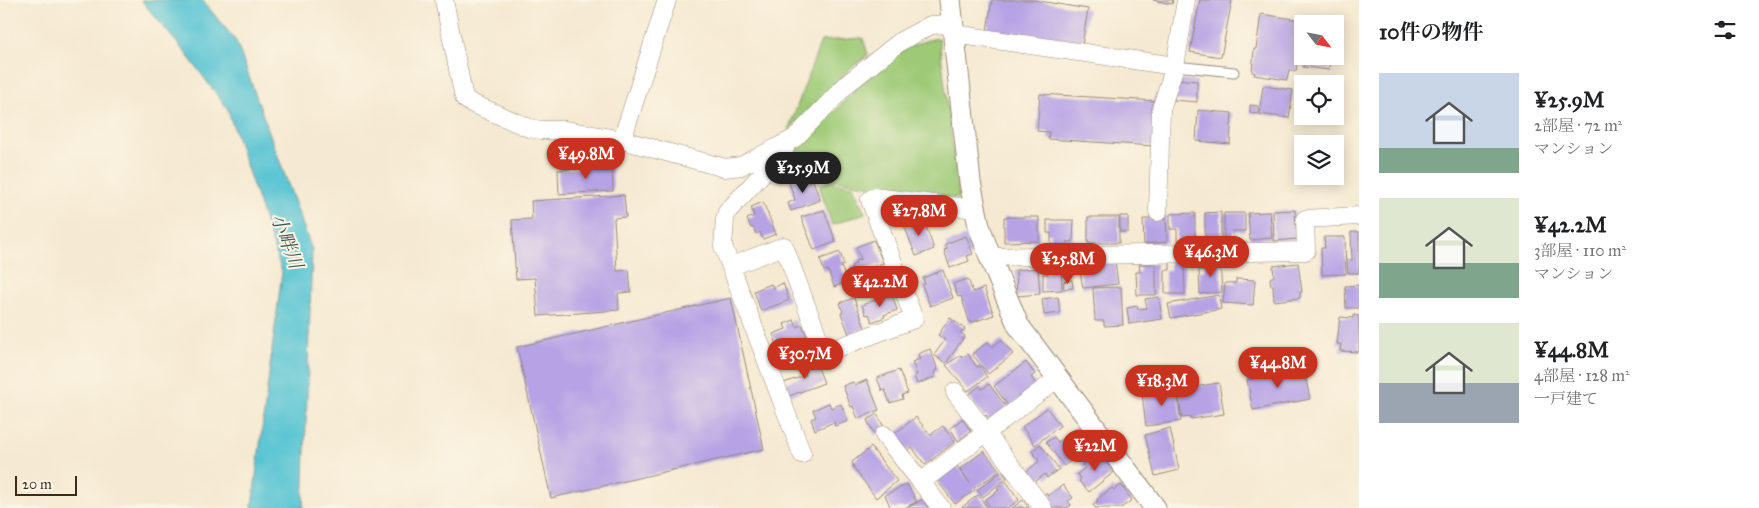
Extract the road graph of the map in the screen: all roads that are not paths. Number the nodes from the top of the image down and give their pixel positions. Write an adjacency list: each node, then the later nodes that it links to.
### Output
1 (444, 0): 9 (street)
2 (667, 0): 9 (street)
3 (950, 0): 5 (street)
4 (1186, 0): 6 (street)
5 (953, 29): 6 (street); 8 (street); 10 (street)
6 (1174, 66): 7 (lane); 11 (street)
7 (1234, 72)
8 (796, 138): 9 (street); 14 (street)
9 (622, 140)
10 (976, 209): 13 (street); 14 (street)
11 (1158, 212)
12 (1359, 216): 13 (street)
13 (990, 257): 15 (street)
14 (732, 266): 19 (street)
15 (1058, 378): 17 (street); 23 (street)
16 (955, 392): 17 (street)
17 (986, 432): 20 (street); 22 (street)
18 (884, 435): 20 (street)
19 (802, 454)
20 (921, 482): 21 (street)
21 (941, 508)
22 (1043, 508)
23 (1155, 508)

